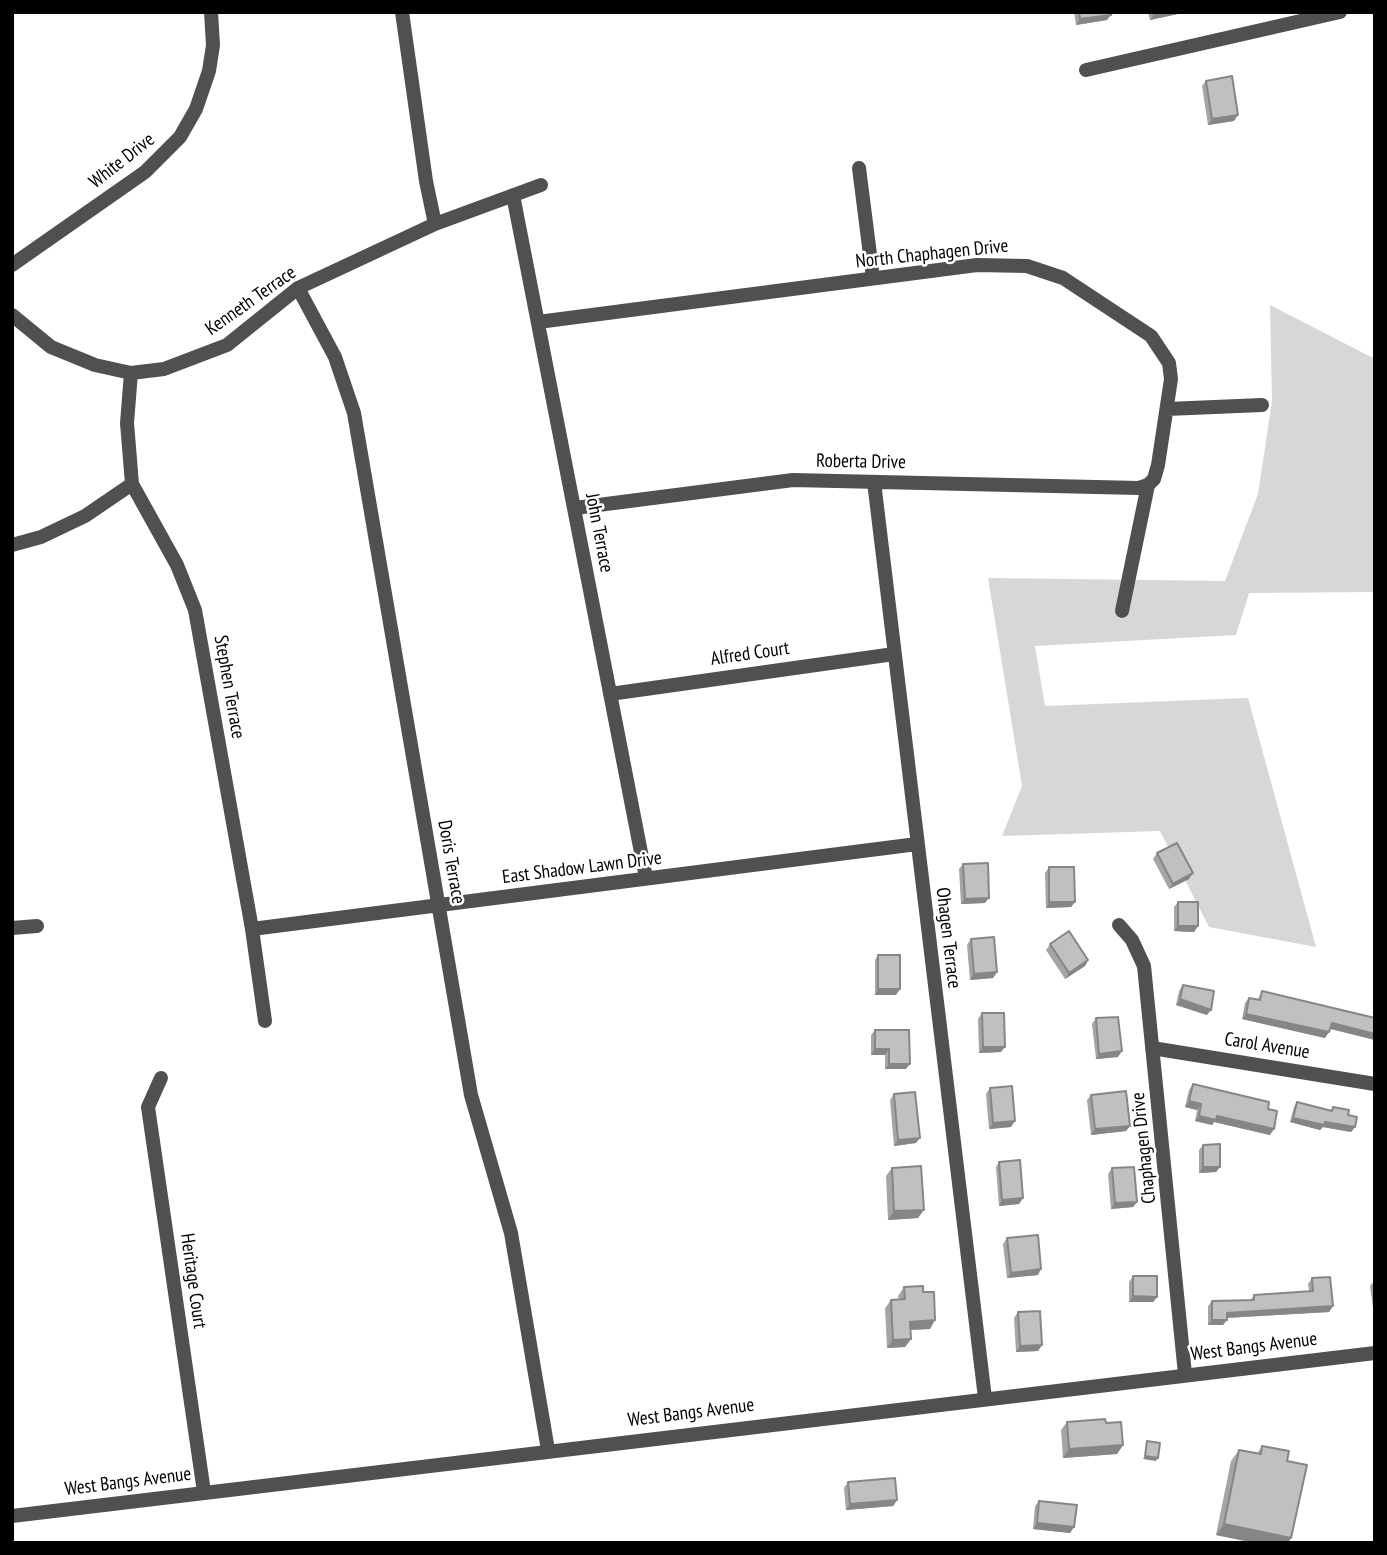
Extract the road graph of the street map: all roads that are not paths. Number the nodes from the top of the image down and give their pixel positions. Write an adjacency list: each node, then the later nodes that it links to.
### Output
1 (211, 12): 9 (street, White Drive)
2 (402, 12): 8 (street)
3 (1340, 12): 4 (street)
4 (1086, 70)
5 (859, 168): 10 (street)
6 (541, 185): 7 (street, Kenneth Terrace)
7 (513, 195): 8 (street, Kenneth Terrace); 13 (street, John Terrace)
8 (435, 224): 11 (street, Kenneth Terrace)
9 (12, 265)
10 (873, 278): 13 (street, North Chaphagen Drive); 16 (street, North Chaphagen Drive)
11 (298, 288): 14 (street, Kenneth Terrace); 27 (street, Doris Terrace)
12 (12, 315): 14 (street, Kenneth Terrace)
13 (538, 322): 20 (street, John Terrace)
14 (131, 373): 18 (street, Stephen Terrace)
15 (1262, 405): 16 (street)
16 (1167, 409): 19 (street, North Chaphagen Drive)
17 (874, 482): 19 (street, Roberta Drive); 20 (street, Roberta Drive); 23 (street, Ohagen Terrace)
18 (132, 484): 21 (street); 31 (street, Stephen Terrace)
19 (1148, 485): 22 (street, North Chaphagen Drive)
20 (575, 508): 24 (street, John Terrace)
21 (12, 545)
22 (1122, 611)
23 (894, 654): 24 (street, Alfred Court); 25 (street, Ohagen Terrace)
24 (610, 694): 26 (street, John Terrace)
25 (917, 844): 26 (street, East Shadow Lawn Drive); 38 (street, Ohagen Terrace)
26 (646, 878): 27 (street, East Shadow Lawn Drive)
27 (439, 905): 31 (street, East Shadow Lawn Drive); 39 (street, Doris Terrace)
28 (1119, 925): 33 (street, Chaphagen Drive)
29 (37, 926): 30 (street)
30 (12, 928)
31 (252, 929): 32 (street, Stephen Terrace)
32 (264, 1021)
33 (1152, 1048): 35 (street, Carol Avenue); 37 (street, Chaphagen Drive)
34 (162, 1078): 40 (street, Heritage Court)
35 (1375, 1084)
36 (1375, 1353): 37 (street, West Bangs Avenue)
37 (1185, 1374): 38 (street, West Bangs Avenue)
38 (985, 1398): 39 (street, West Bangs Avenue)
39 (548, 1450): 40 (street, West Bangs Avenue)
40 (204, 1492): 41 (street, West Bangs Avenue)
41 (12, 1516)

